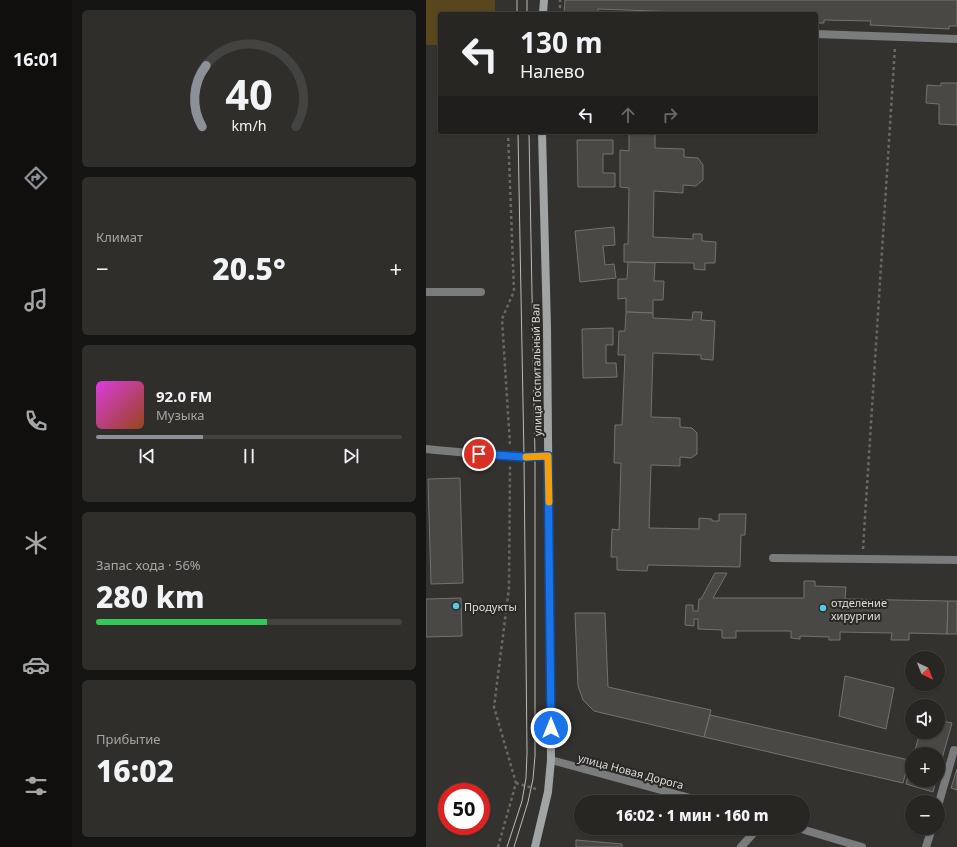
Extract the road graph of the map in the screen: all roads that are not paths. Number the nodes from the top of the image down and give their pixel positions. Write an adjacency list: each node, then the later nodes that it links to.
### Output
1 (544, 0): 2 (main road)
2 (543, 12)
3 (818, 34): 4 (street)
4 (957, 39)
5 (542, 134): 9 (main road, улица Госпитальный Вал)
6 (426, 292): 7 (street)
7 (481, 292)
8 (426, 449): 9 (street)
9 (548, 456): 13 (main road, улица Госпитальный Вал)
10 (773, 558): 11 (street)
11 (957, 560)
12 (957, 750): 15 (street)
13 (551, 760): 14 (street, улица Новая Дорога); 19 (main road, улица Госпитальный Вал)
14 (679, 795)
15 (941, 795)
16 (810, 832): 21 (street)
17 (752, 835): 20 (street)
18 (930, 835): 22 (street)
19 (536, 847)
20 (742, 847)
21 (862, 847)
22 (926, 847)

